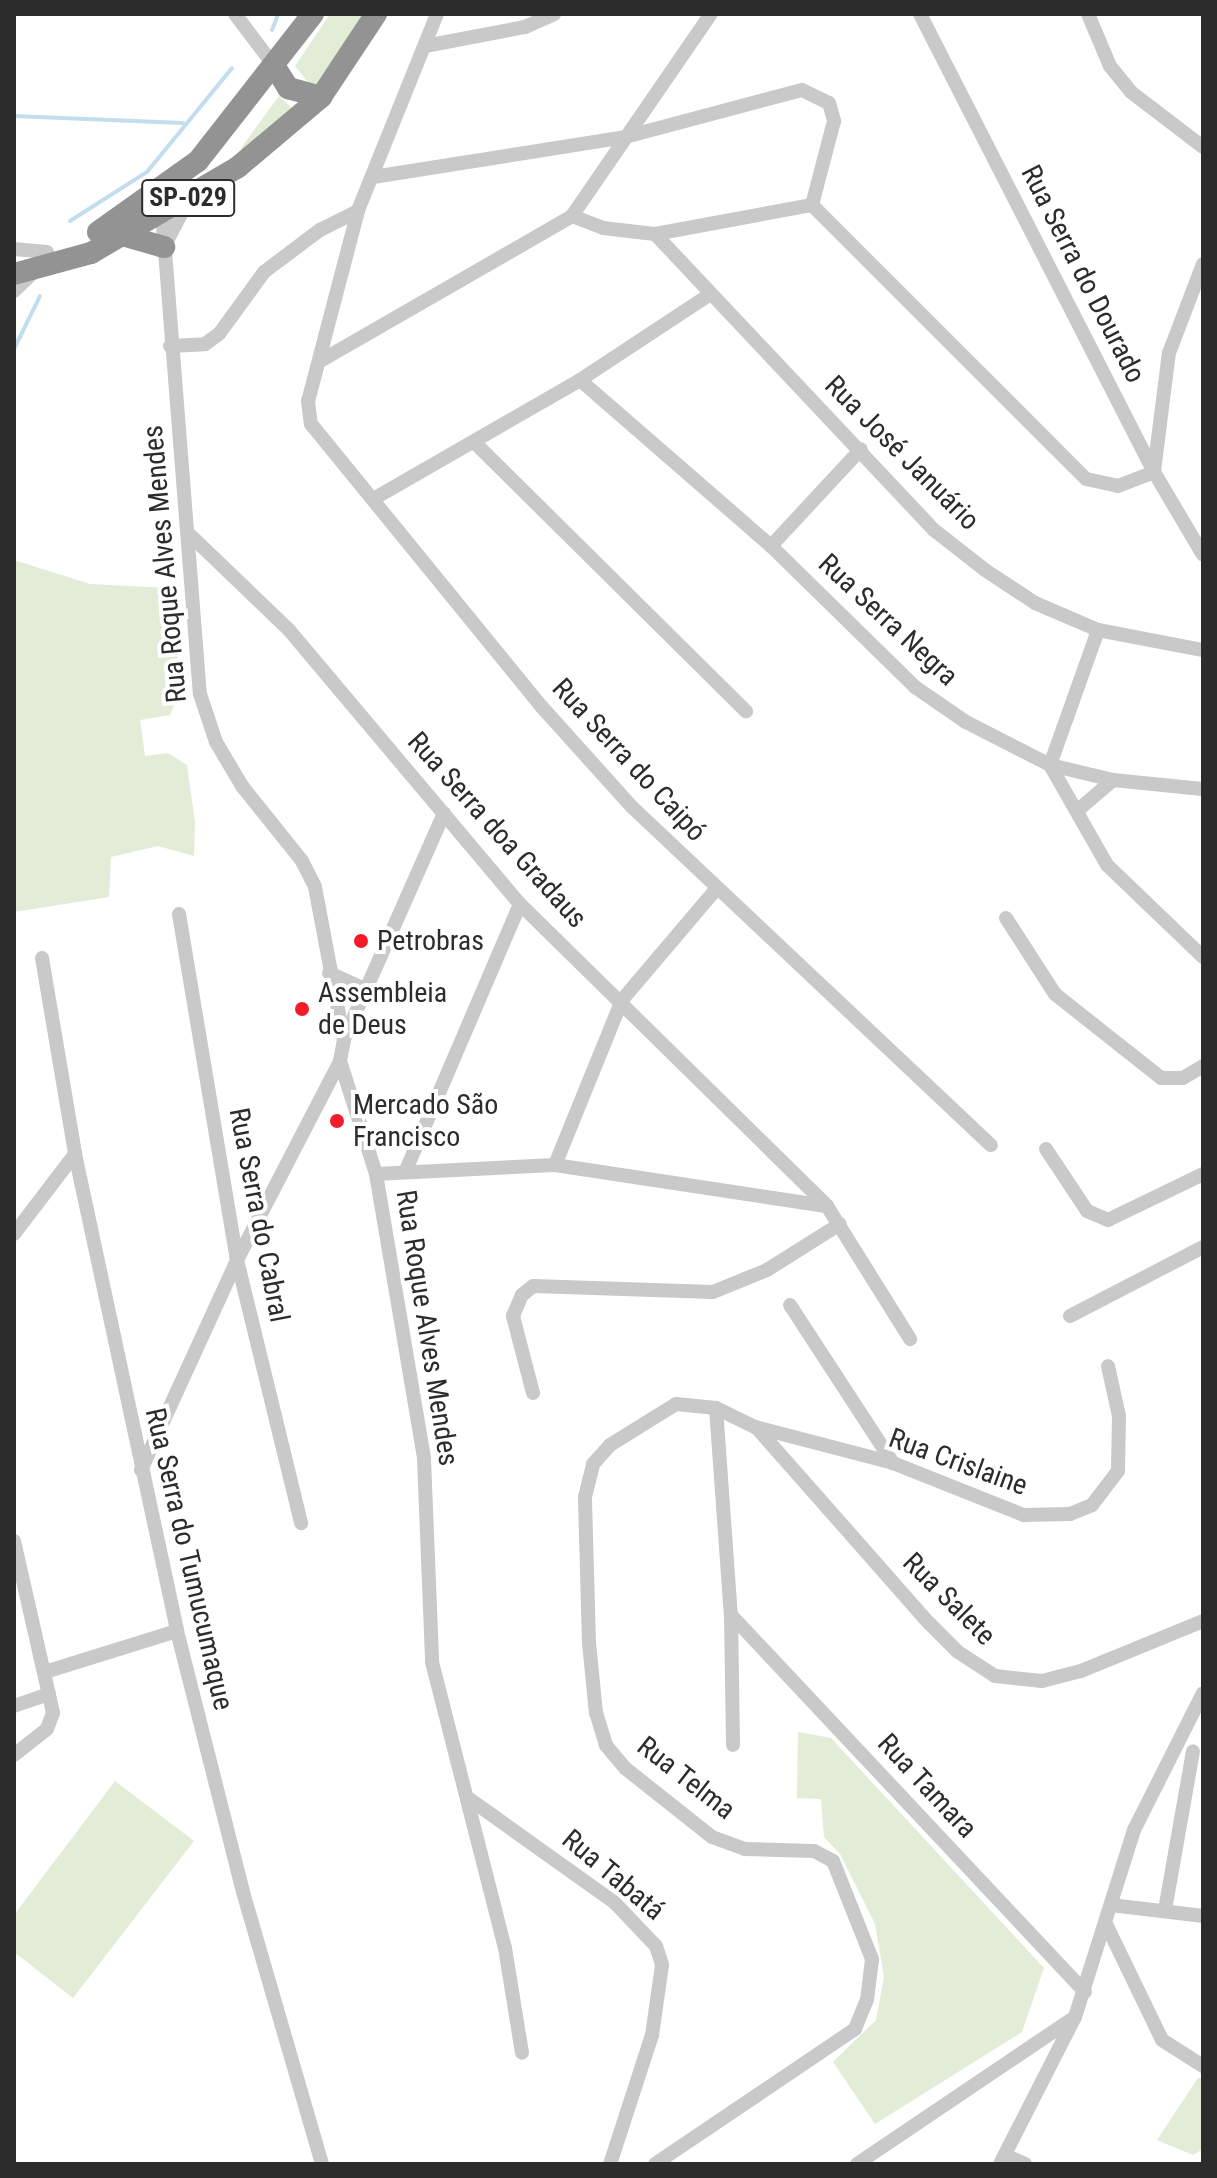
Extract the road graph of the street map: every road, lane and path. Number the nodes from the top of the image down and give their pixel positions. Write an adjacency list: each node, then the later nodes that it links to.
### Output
1 (235, 14): 10 (street)
2 (313, 14): 10 (highway, SP-029)
3 (437, 14): 9 (street, Rua Serra do Caipó)
4 (554, 14): 9 (street)
5 (711, 14): 12 (street)
6 (920, 14): 36 (street, Rua Serra do Dourado)
7 (1088, 14): 13 (street)
8 (373, 17): 11 (highway, SP-029)
9 (425, 46): 15 (street, Rua Serra do Caipó)
10 (275, 67): 11 (highway); 14 (highway, SP-029)
11 (321, 97): 16 (highway, SP-029)
12 (625, 137): 15 (street); 17 (street); 20 (street)
13 (1203, 147)
14 (198, 161): 19 (highway); 26 (highway, SP-029)
15 (373, 177): 18 (street, Rua Serra do Caipó)
16 (190, 197): 19 (highway, SP-029); 24 (street)
17 (812, 205): 21 (street); 36 (street)
18 (358, 211): 31 (street); 32 (street, Rua Serra do Caipó)
19 (162, 213): 22 (highway, SP-029); 24 (street, Rua Roque Alves Mendes)
20 (572, 216): 21 (street); 32 (street)
21 (655, 234): 30 (street, Rua José Januário)
22 (122, 235): 24 (highway); 26 (highway, SP-029)
23 (14, 249): 26 (street, SP-029)
24 (165, 250): 31 (street, Rua Roque Alves Mendes)
25 (14, 259): 26 (highway, SP-029)
26 (42, 261): 28 (highway, SP-029); 29 (street)
27 (1203, 264): 36 (street)
28 (14, 274)
29 (14, 291)
30 (709, 295): 33 (street); 35 (street, Rua José Januário)
31 (170, 346): 38 (street, Rua Roque Alves Mendes)
32 (322, 360): 37 (street, Rua Serra do Caipó)
33 (580, 380): 34 (street); 39 (street, Rua Serra Negra)
34 (474, 442): 37 (street); 43 (street)
35 (861, 449): 39 (street); 41 (street, Rua José Januário)
36 (1154, 472): 40 (street, Rua Serra do Dourado)
37 (375, 498): 49 (street, Rua Serra do Caipó)
38 (189, 534): 48 (street, Rua Serra doa Gradaus); 55 (street, Rua Roque Alves Mendes)
39 (771, 546): 44 (street, Rua Serra Negra)
40 (1203, 555)
41 (1098, 630): 42 (street, Rua José Januário); 44 (street)
42 (1203, 650)
43 (746, 711)
44 (1050, 765): 45 (street, Rua Serra Negra); 47 (street)
45 (1113, 780): 46 (street, Rua Serra Negra); 47 (street)
46 (1203, 789)
47 (1078, 810): 53 (street)
48 (444, 813): 50 (street, Rua Serra doa Gradaus); 56 (street)
49 (716, 889): 57 (street); 61 (street, Rua Serra do Caipó)
50 (520, 904): 57 (street, Rua Serra doa Gradaus); 65 (street)
51 (179, 914): 72 (street, Rua Serra do Cabral)
52 (1006, 918): 60 (street)
53 (1203, 957)
54 (42, 958): 63 (street, Rua Serra do Tumucumaque)
55 (329, 973): 56 (street); 58 (street, Rua Roque Alves Mendes)
56 (363, 988): 58 (street)
57 (622, 1000): 64 (street); 68 (street, Rua Serra doa Gradaus)
58 (344, 1040): 59 (street, Rua Roque Alves Mendes)
59 (340, 1061): 66 (street, Rua Roque Alves Mendes); 72 (street)
60 (1203, 1066)
61 (991, 1145)
62 (1046, 1149): 67 (street)
63 (75, 1154): 70 (street); 81 (street, Rua Serra do Tumucumaque)
64 (555, 1165): 65 (street); 68 (street)
65 (406, 1170): 66 (street)
66 (376, 1174): 94 (street, Rua Roque Alves Mendes)
67 (1203, 1174)
68 (827, 1206): 69 (street, Rua Serra doa Gradaus)
69 (840, 1224): 75 (street, Rua Serra doa Gradaus); 77 (street)
70 (14, 1234)
71 (1203, 1247): 74 (street)
72 (237, 1260): 81 (street); 82 (street, Rua Serra do Cabral)
73 (790, 1305): 80 (street)
74 (1070, 1316)
75 (910, 1339)
76 (1108, 1366): 80 (street, Rua Crislaine)
77 (533, 1393)
78 (716, 1408): 79 (street, Rua Telma); 84 (street); 106 (street, Rua Telma)
79 (755, 1427): 80 (street, Rua Crislaine); 85 (street, Rua Salete)
80 (893, 1463)
81 (141, 1470): 86 (street, Rua Serra do Tumucumaque)
82 (301, 1523)
83 (14, 1541): 87 (street)
84 (731, 1615): 91 (street); 99 (street, Rua Tamara)
85 (1203, 1621)
86 (177, 1631): 87 (street); 104 (street, Rua Serra do Tumucumaque)
87 (45, 1672): 89 (street)
88 (1203, 1693): 92 (street)
89 (49, 1694): 90 (street); 93 (street)
90 (14, 1706)
91 (733, 1745)
92 (1191, 1750): 95 (street); 96 (street)
93 (14, 1755)
94 (468, 1798): 101 (street, Rua Roque Alves Mendes); 105 (street, Rua Tabatá)
95 (1111, 1905): 96 (street); 98 (street)
96 (1165, 1910): 97 (street)
97 (1203, 1916)
98 (1106, 1924): 99 (street); 102 (street)
99 (1085, 1992): 100 (street)
100 (1075, 2017): 103 (street); 107 (street)
101 (522, 2053)
102 (1203, 2066)
103 (1002, 2159): 108 (street)
104 (322, 2164)
105 (610, 2164)
106 (655, 2164)
107 (857, 2164)
108 (1025, 2164)

